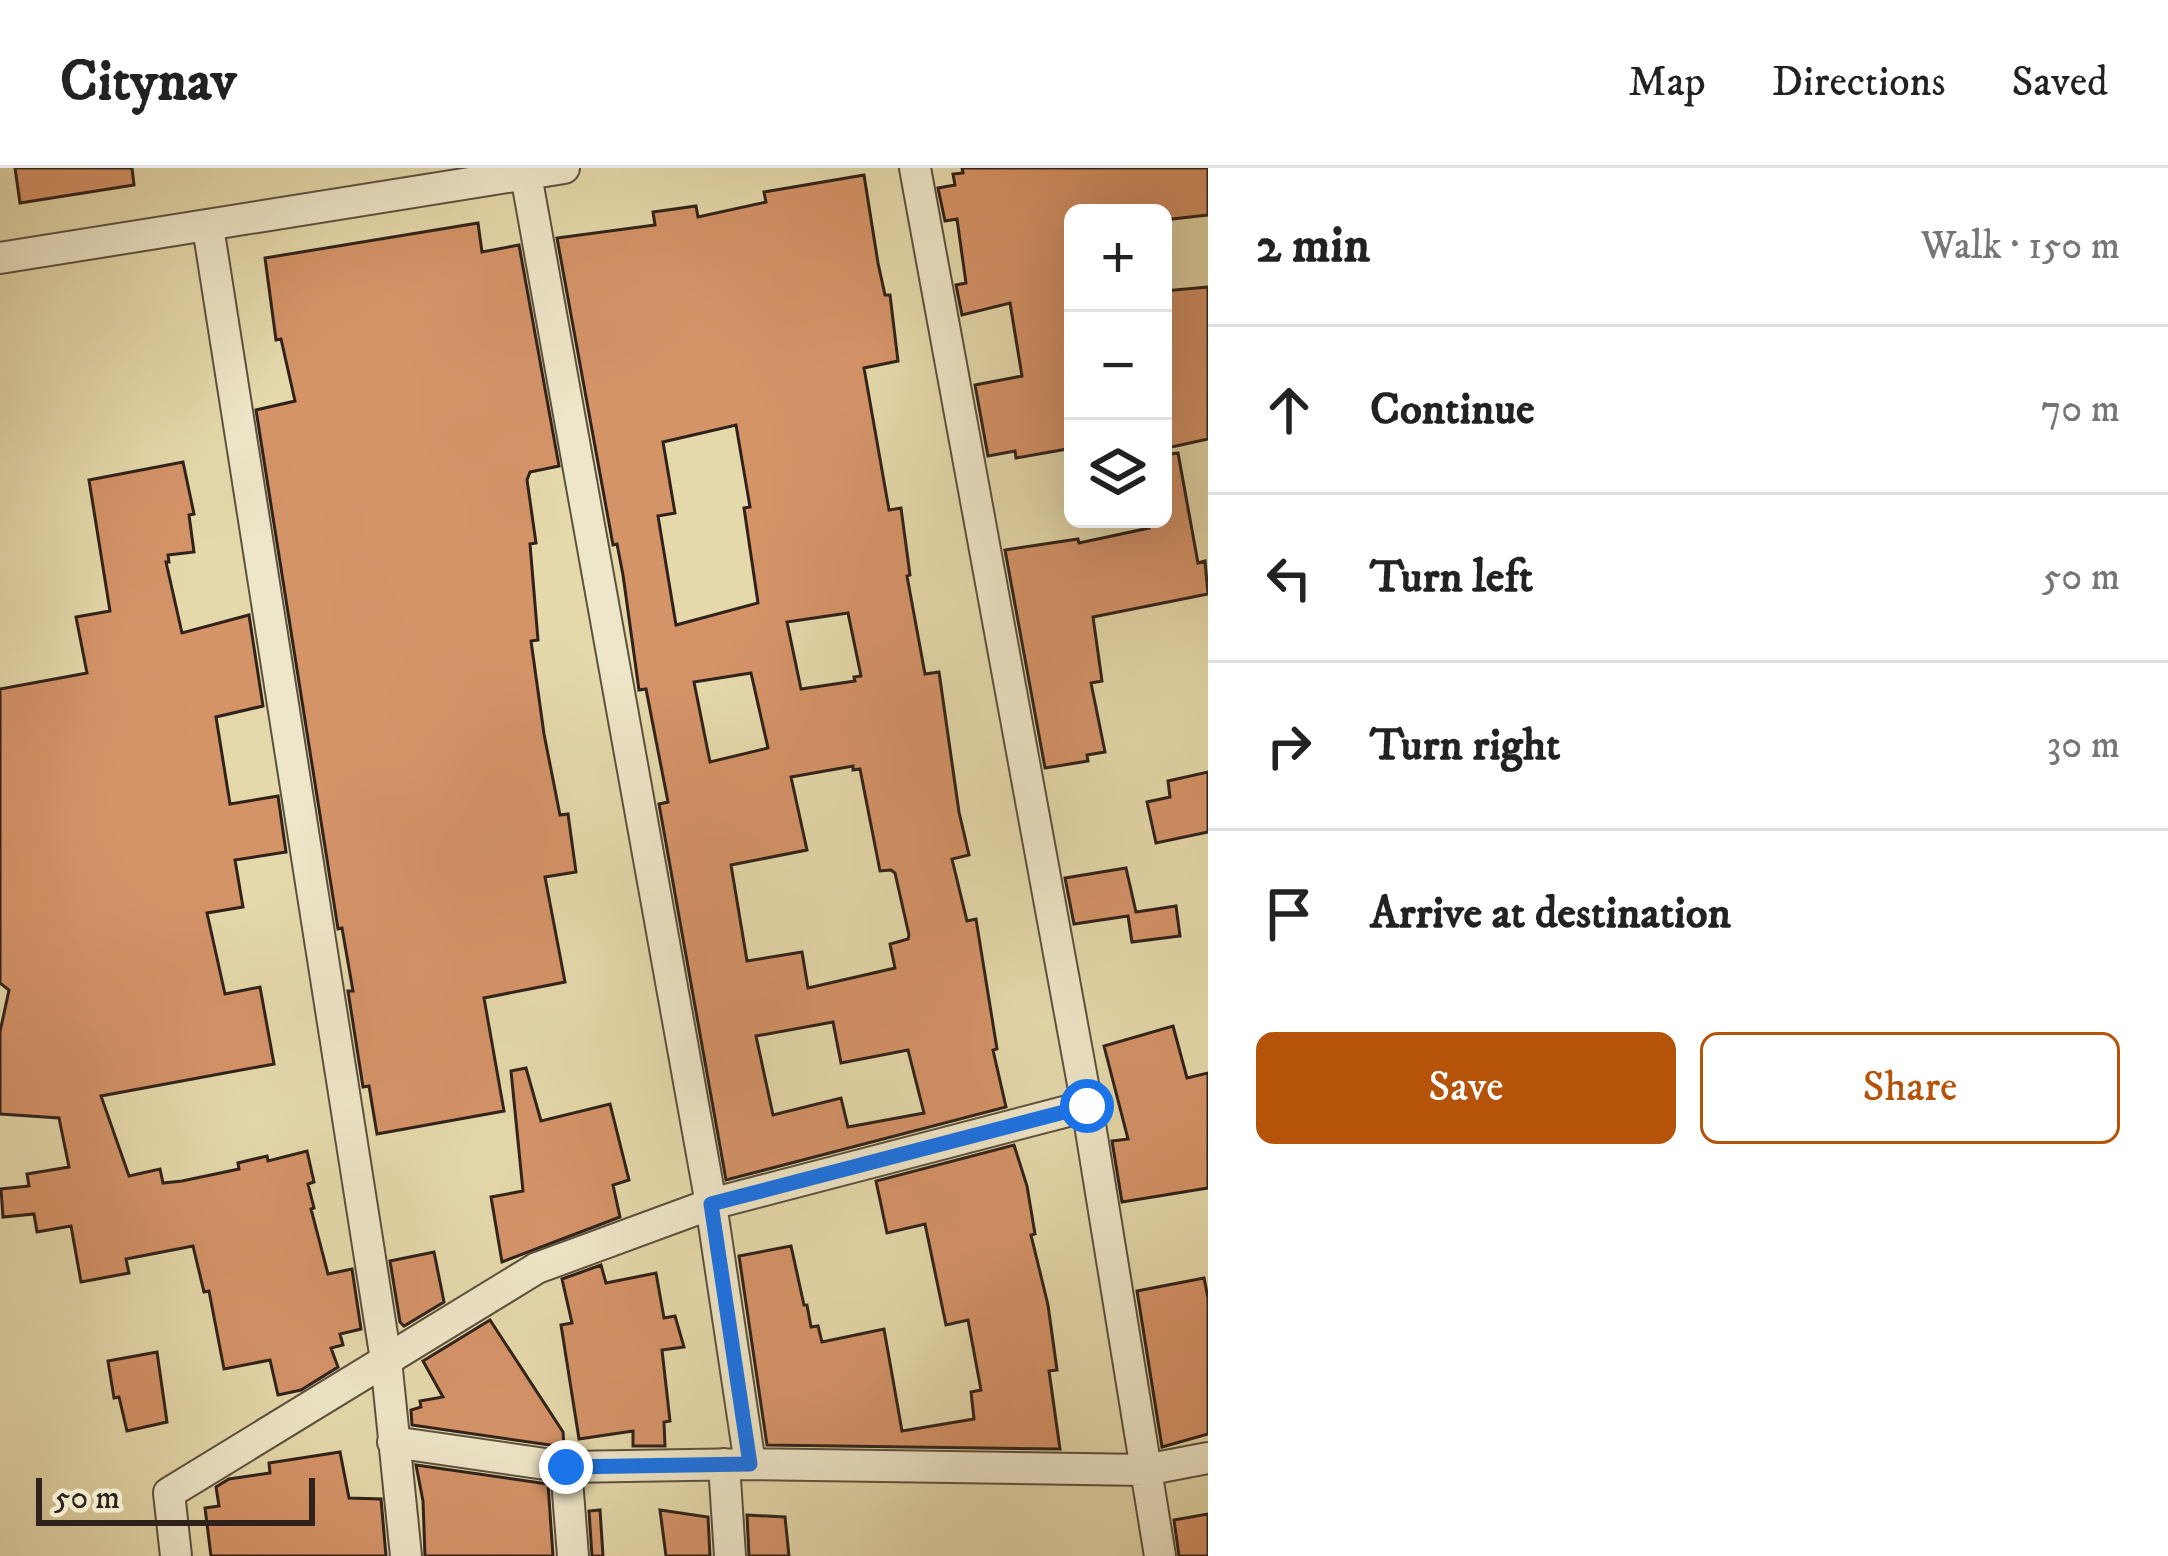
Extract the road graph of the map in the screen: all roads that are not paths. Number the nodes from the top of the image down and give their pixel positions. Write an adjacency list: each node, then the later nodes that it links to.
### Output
1 (565, 168): 3 (street)
2 (916, 168): 6 (street)
3 (526, 175): 4 (street); 7 (street)
4 (208, 227): 5 (street); 8 (street)
5 (0, 258)
6 (1087, 1106): 7 (street); 13 (street)
7 (711, 1204): 8 (street); 11 (street)
8 (386, 1360): 9 (street); 14 (street)
9 (393, 1442): 12 (street); 15 (street)
10 (1208, 1457): 13 (street)
11 (737, 1464): 12 (street); 13 (street); 17 (street)
12 (566, 1467): 16 (street)
13 (1145, 1470): 18 (street)
14 (176, 1556)
15 (406, 1556)
16 (572, 1556)
17 (730, 1556)
18 (1160, 1556)

